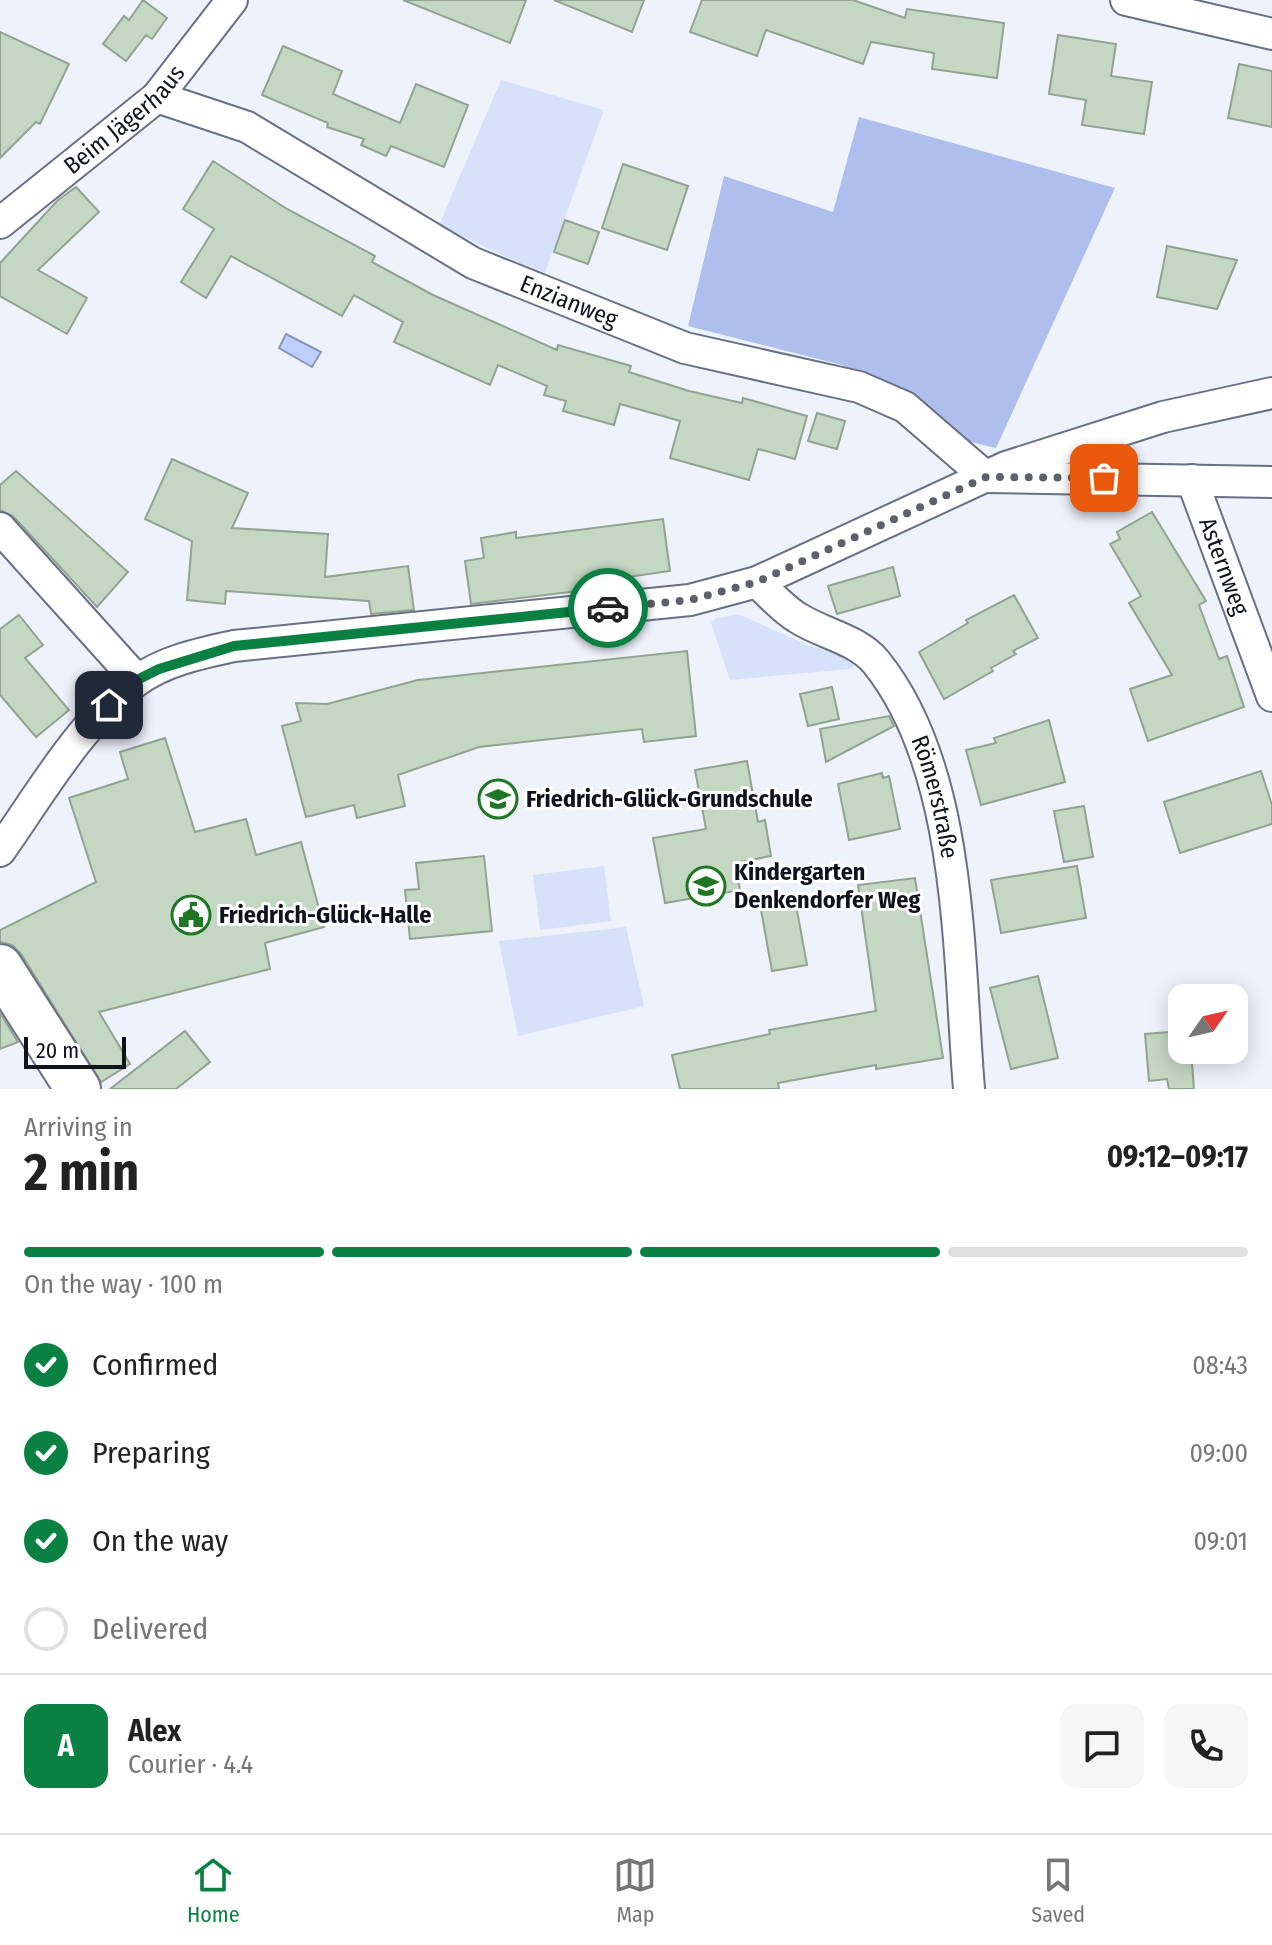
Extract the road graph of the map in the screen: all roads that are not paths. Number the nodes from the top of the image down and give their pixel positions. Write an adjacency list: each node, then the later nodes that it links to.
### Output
1 (232, 0): 4 (street, Beim Jägerhaus)
2 (1126, 0): 3 (street)
3 (1272, 34)
4 (157, 97): 5 (street, Beim Jägerhaus); 7 (street, Enzianweg)
5 (0, 223)
6 (1272, 393): 7 (street)
7 (986, 477): 8 (street); 12 (street)
8 (1192, 480): 9 (street); 14 (street, Asternweg)
9 (1272, 482)
10 (0, 528): 11 (street)
11 (12, 551): 13 (street)
12 (757, 582): 13 (street); 18 (street, Römerstraße)
13 (137, 680): 15 (street)
14 (1272, 696)
15 (0, 851)
16 (0, 967): 17 (main road)
17 (78, 1089)
18 (969, 1089)

